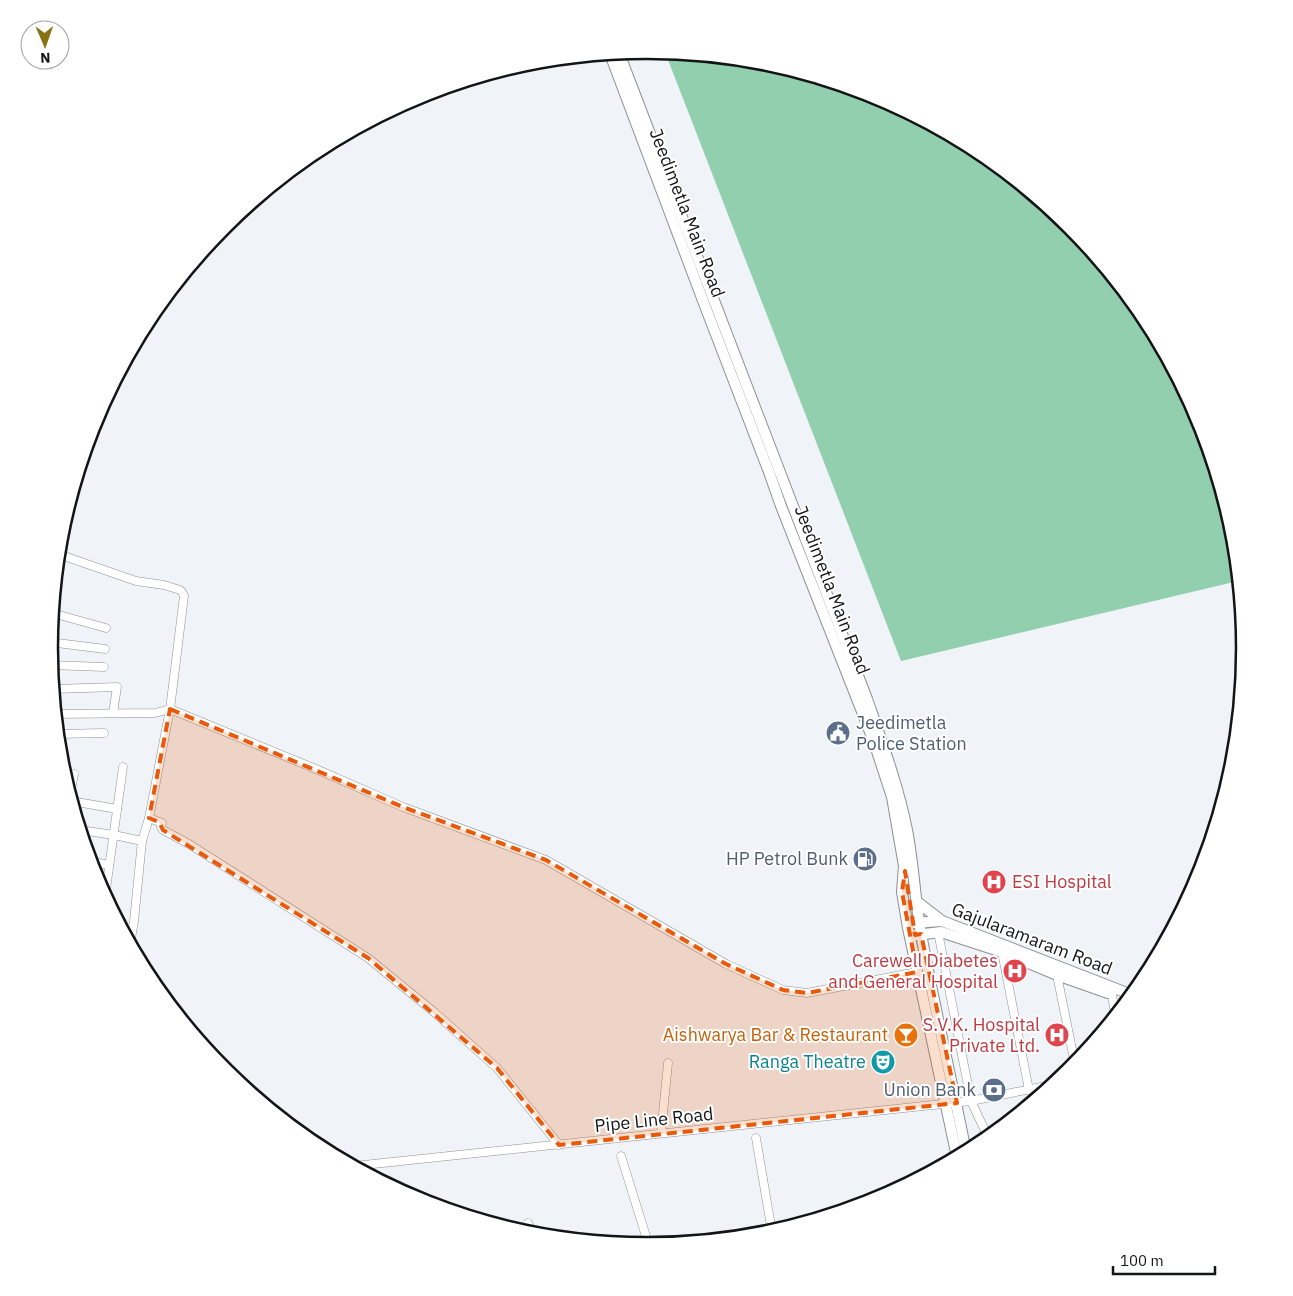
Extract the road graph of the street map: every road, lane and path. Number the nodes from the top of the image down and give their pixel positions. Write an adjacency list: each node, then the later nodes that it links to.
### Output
1 (612, 60): 11 (main road, Jeedimetla Main Road)
2 (622, 60): 11 (main road, Jeedimetla Main Road)
3 (65, 557): 12 (street)
4 (59, 615): 5 (street)
5 (106, 628)
6 (58, 643): 7 (street)
7 (105, 649)
8 (58, 665): 9 (street)
9 (104, 667)
10 (59, 690): 13 (street)
11 (863, 701): 28 (main road, Jeedimetla Main Road); 30 (main road, Jeedimetla Main Road)
12 (170, 709): 13 (street); 22 (street); 37 (street)
13 (113, 713): 14 (street)
14 (62, 714)
15 (104, 733): 16 (street)
16 (64, 734)
17 (123, 766): 21 (street)
18 (74, 774): 19 (street)
19 (73, 779)
20 (79, 803): 21 (street)
21 (117, 810): 24 (street)
22 (148, 818): 25 (street); 55 (street)
23 (87, 831): 24 (street)
24 (114, 835): 25 (street); 27 (street)
25 (142, 841): 34 (street)
26 (98, 862): 27 (street)
27 (109, 864): 29 (street)
28 (905, 871): 32 (main road); 37 (main road, Jeedimetla Main Road)
29 (106, 882)
30 (916, 901): 31 (main road); 32 (main road, Jeedimetla Main Road)
31 (942, 921): 32 (main road, Gajularamaram Road); 39 (main road, Gajularamaram Road)
32 (916, 923): 35 (main road, Jeedimetla Main Road)
33 (938, 932): 35 (main road, Gajularamaram Road); 36 (main road, Gajularamaram Road); 48 (street)
34 (132, 934)
35 (918, 934): 43 (main road); 49 (main road, Jeedimetla Main Road)
36 (1002, 952): 38 (main road, Gajularamaram Road); 46 (street)
37 (918, 972): 43 (main road, Jeedimetla Main Road)
38 (1057, 975): 40 (main road, Gajularamaram Road); 44 (street)
39 (1125, 991)
40 (1112, 994): 41 (main road, Gajularamaram Road); 42 (street)
41 (1121, 997)
42 (1114, 1007)
43 (932, 1040): 50 (main road, Jeedimetla Main Road)
44 (1073, 1053)
45 (668, 1063): 52 (street)
46 (1029, 1090): 47 (street, Pipe Line Road); 48 (street, Pipe Line Road)
47 (1035, 1091)
48 (971, 1101): 49 (street, Pipe Line Road); 51 (street)
49 (957, 1103): 50 (street, Pipe Line Road); 54 (main road, Jeedimetla Main Road)
50 (946, 1104): 52 (street, Pipe Line Road); 56 (main road, Jeedimetla Main Road)
51 (985, 1130)
52 (661, 1133): 55 (street, Pipe Line Road)
53 (756, 1138): 59 (street)
54 (964, 1144)
55 (559, 1145): 58 (street, Pipe Line Road)
56 (955, 1149)
57 (621, 1156): 60 (street)
58 (365, 1165)
59 (771, 1224)
60 (645, 1237)

